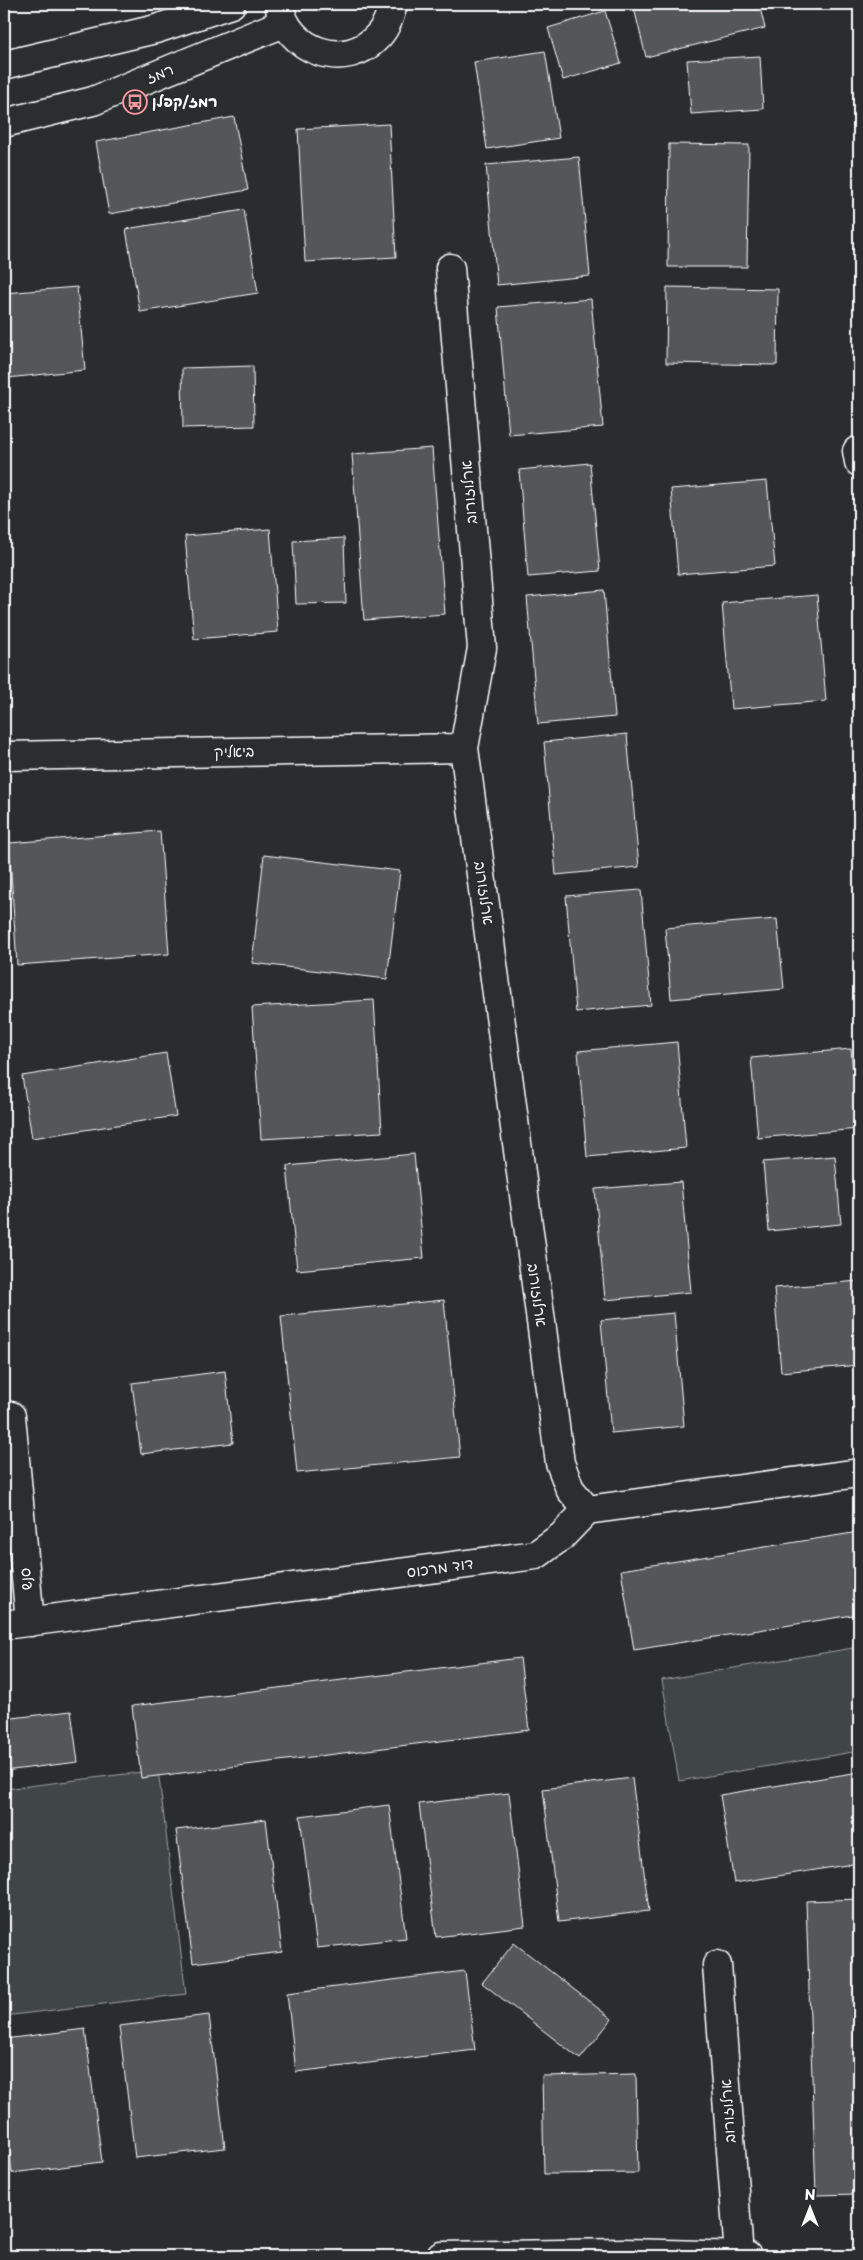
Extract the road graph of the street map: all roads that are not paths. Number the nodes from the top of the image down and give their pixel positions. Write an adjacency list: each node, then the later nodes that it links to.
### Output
1 (231, 4): 4 (street)
2 (393, 4): 3 (street)
3 (282, 13): 5 (street, רמז)
4 (4, 65)
5 (4, 123)
6 (450, 268): 7 (street, ארלוזורוב)
7 (464, 748): 8 (street, ביאליק); 11 (street, ארלוזורוב)
8 (4, 756)
9 (11, 1416): 12 (street, סנש)
10 (859, 1473): 11 (street)
11 (587, 1510): 12 (street, דוד מרכוס)
12 (17, 1624)
13 (717, 1965): 15 (street, ארלוזורוב)
14 (441, 2256): 15 (street)
15 (739, 2256): 16 (street)
16 (747, 2256)

